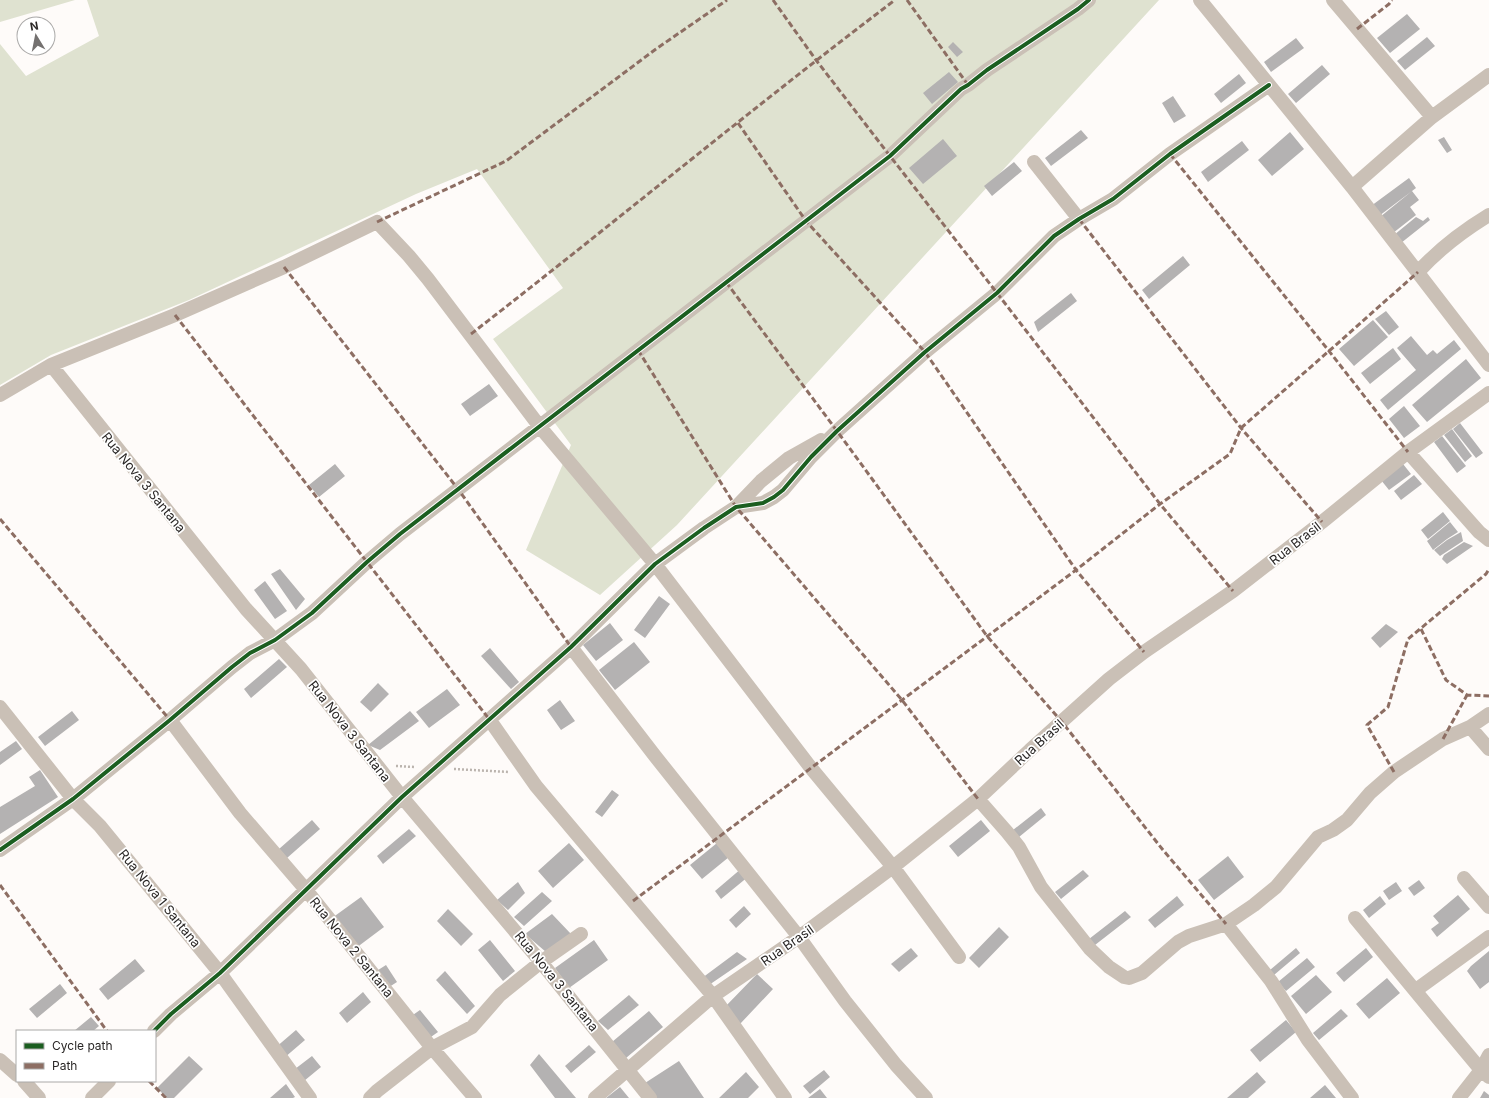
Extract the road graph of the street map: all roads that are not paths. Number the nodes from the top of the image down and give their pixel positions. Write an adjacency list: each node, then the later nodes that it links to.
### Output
1 (1088, 0): 16 (street)
2 (1200, 0): 5 (street)
3 (1333, 0): 6 (street)
4 (1489, 75): 6 (street)
5 (1269, 85): 8 (street); 10 (street)
6 (1432, 117): 8 (street)
7 (1034, 162): 10 (street)
8 (1352, 187): 11 (street)
9 (1489, 215): 11 (street)
10 (1080, 219): 17 (street)
11 (1418, 272): 13 (street)
12 (51, 365): 15 (street); 16 (street); 22 (street, Rua Nova 3 Santana)
13 (1489, 366)
14 (1489, 393): 18 (street, Rua Brasil)
15 (0, 395)
16 (540, 427): 21 (street); 22 (street)
17 (837, 431): 19 (street); 19 (street)
18 (1408, 452): 20 (street); 32 (street, Rua Brasil)
19 (736, 507): 21 (street)
20 (1489, 540)
21 (655, 564): 23 (street); 34 (street)
22 (275, 640): 27 (street); 30 (street, Rua Nova 3 Santana)
23 (571, 647): 26 (street); 41 (street)
24 (0, 707): 31 (street, Rua Nova 1 Santana)
25 (1489, 714): 28 (street)
26 (489, 718): 30 (street); 47 (street)
27 (170, 720): 31 (street); 36 (street, Rua Nova 2 Santana)
28 (1470, 727): 29 (street); 39 (street)
29 (1489, 749)
30 (402, 797): 36 (street); 44 (street, Rua Nova 3 Santana)
31 (73, 799): 33 (street); 45 (street, Rua Nova 1 Santana)
32 (978, 799): 34 (street, Rua Brasil); 39 (street)
33 (0, 850)
34 (893, 867): 41 (street, Rua Brasil); 43 (street)
35 (1464, 878): 37 (street)
36 (307, 891): 45 (street); 49 (street, Rua Nova 2 Santana)
37 (1489, 907)
38 (1355, 918): 46 (street)
39 (1226, 924): 66 (street)
40 (581, 934): 44 (street)
41 (799, 937): 47 (street, Rua Brasil); 65 (street)
42 (1489, 937): 46 (street)
43 (960, 957)
44 (541, 962): 49 (street); 52 (street, Rua Nova 3 Santana)
45 (220, 973): 48 (street); 59 (street, Rua Nova 1 Santana)
46 (1416, 990): 53 (street)
47 (713, 996): 52 (street, Rua Brasil); 64 (street)
48 (155, 1030)
49 (432, 1048): 60 (street); 61 (street, Rua Nova 2 Santana)
50 (1489, 1055): 53 (street)
51 (0, 1060): 54 (street)
52 (629, 1070): 62 (street, Rua Brasil); 63 (street, Rua Nova 3 Santana)
53 (1485, 1073): 67 (street)
54 (16, 1074)
55 (25, 1082): 57 (street)
56 (108, 1082): 58 (street)
57 (39, 1098)
58 (92, 1098)
59 (310, 1098)
60 (370, 1098)
61 (475, 1098)
62 (595, 1098)
63 (650, 1098)
64 (785, 1098)
65 (926, 1098)
66 (1352, 1098)
67 (1459, 1098)

